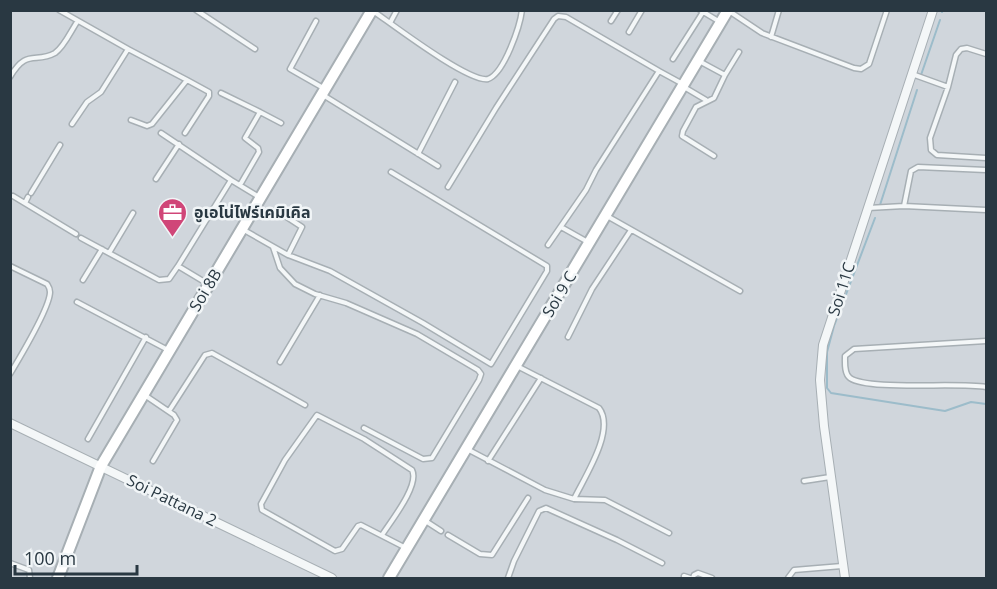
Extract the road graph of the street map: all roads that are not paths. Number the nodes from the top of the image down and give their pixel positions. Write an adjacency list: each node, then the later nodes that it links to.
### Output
1 (59, 10): 15 (lane)
2 (196, 10): 20 (lane)
3 (372, 10): 17 (lane); 34 (street, Soi 8B)
4 (397, 10): 17 (lane)
5 (522, 10): 17 (lane)
6 (618, 10): 14 (lane)
7 (642, 10): 18 (lane)
8 (779, 10): 19 (lane)
9 (887, 10): 19 (lane)
10 (933, 10): 27 (street, Soi 11C)
11 (702, 11): 16 (lane); 24 (lane)
12 (728, 11): 16 (street, Soi 9 C); 19 (lane)
13 (316, 21): 34 (lane)
14 (611, 21)
15 (78, 22): 21 (lane); 29 (lane)
16 (721, 22): 25 (street, Soi 9 C)
17 (390, 23)
18 (629, 32)
19 (771, 37)
20 (255, 49)
21 (128, 50): 30 (lane); 40 (lane)
22 (739, 52): 28 (lane)
23 (987, 54): 33 (lane)
24 (673, 58)
25 (699, 60): 28 (lane); 32 (street, Soi 9 C)
26 (658, 71): 32 (lane); 54 (lane); 64 (lane)
27 (911, 74): 33 (lane); 59 (street, Soi 11C)
28 (725, 75): 36 (lane)
29 (10, 77)
30 (187, 80): 38 (lane); 42 (lane)
31 (455, 82): 45 (lane)
32 (684, 86): 36 (lane); 63 (street, Soi 9 C)
33 (948, 87): 47 (lane)
34 (324, 92): 45 (lane); 56 (street, Soi 8B)
35 (221, 93): 37 (lane)
36 (706, 101): 46 (lane)
37 (260, 112): 39 (lane); 53 (lane)
38 (131, 120)
39 (281, 123)
40 (72, 124)
41 (161, 133): 43 (lane)
42 (185, 133)
43 (179, 144): 51 (lane); 52 (lane)
44 (60, 145): 57 (lane)
45 (418, 154): 48 (lane)
46 (714, 156)
47 (987, 158)
48 (438, 166)
49 (987, 170): 58 (lane)
50 (391, 172): 74 (lane)
51 (156, 179)
52 (231, 180): 53 (lane); 76 (lane)
53 (240, 185): 56 (lane)
54 (448, 187)
55 (13, 196): 57 (lane)
56 (261, 198): 65 (street, Soi 8B)
57 (25, 203): 67 (lane)
58 (904, 206): 59 (lane); 61 (lane)
59 (868, 208): 101 (street, Soi 11C)
60 (276, 210): 74 (lane)
61 (987, 210)
62 (134, 213): 73 (lane)
63 (606, 215): 66 (lane); 69 (street, Soi 9 C)
64 (561, 227): 69 (lane); 70 (lane)
65 (243, 230): 71 (lane); 78 (street, Soi 8B)
66 (631, 230): 79 (lane); 83 (lane)
67 (76, 234)
68 (81, 238): 72 (lane)
69 (589, 243): 87 (street, Soi 9 C)
70 (548, 245)
71 (273, 246): 74 (lane); 80 (lane)
72 (102, 249): 73 (lane); 77 (lane)
73 (109, 253): 76 (lane)
74 (288, 255)
75 (10, 266): 88 (lane)
76 (178, 266): 78 (lane)
77 (83, 280)
78 (208, 284): 85 (street, Soi 8B)
79 (740, 291)
80 (320, 295): 86 (lane); 95 (lane)
81 (77, 302): 82 (lane)
82 (146, 337): 85 (lane); 96 (lane)
83 (568, 338)
84 (987, 341): 90 (lane)
85 (169, 350): 91 (street, Soi 8B)
86 (280, 362)
87 (516, 365): 89 (lane); 97 (street, Soi 9 C)
88 (10, 374)
89 (541, 378): 99 (lane); 104 (lane)
90 (987, 387)
91 (143, 394): 93 (lane); 100 (street, Soi 8B)
92 (305, 405): 93 (lane)
93 (169, 411): 98 (lane)
94 (10, 423): 100 (street, Soi Pattana 2)
95 (364, 428)
96 (88, 439)
97 (467, 449): 99 (lane); 105 (street, Soi 9 C)
98 (153, 461)
99 (488, 461): 104 (lane)
100 (101, 466): 116 (street, Soi 8B); 117 (street, Soi Pattana 2)
101 (831, 477): 102 (lane); 113 (street, Soi 11C)
102 (804, 481)
103 (528, 498): 109 (lane)
104 (574, 499): 107 (lane)
105 (423, 520): 106 (lane); 110 (street, Soi 9 C)
106 (441, 531)
107 (669, 533)
108 (382, 535): 108 (lane); 110 (lane)
109 (448, 535)
110 (407, 548): 118 (street, Soi 9 C)
111 (10, 562): 115 (lane)
112 (662, 563): 119 (lane)
113 (843, 566): 122 (lane); 123 (street, Soi 11C)
114 (684, 576): 120 (lane)
115 (30, 579)
116 (58, 579)
117 (332, 579)
118 (389, 579)
119 (508, 579)
120 (692, 579): 121 (lane)
121 (712, 579)
122 (788, 579)
123 (845, 579)

